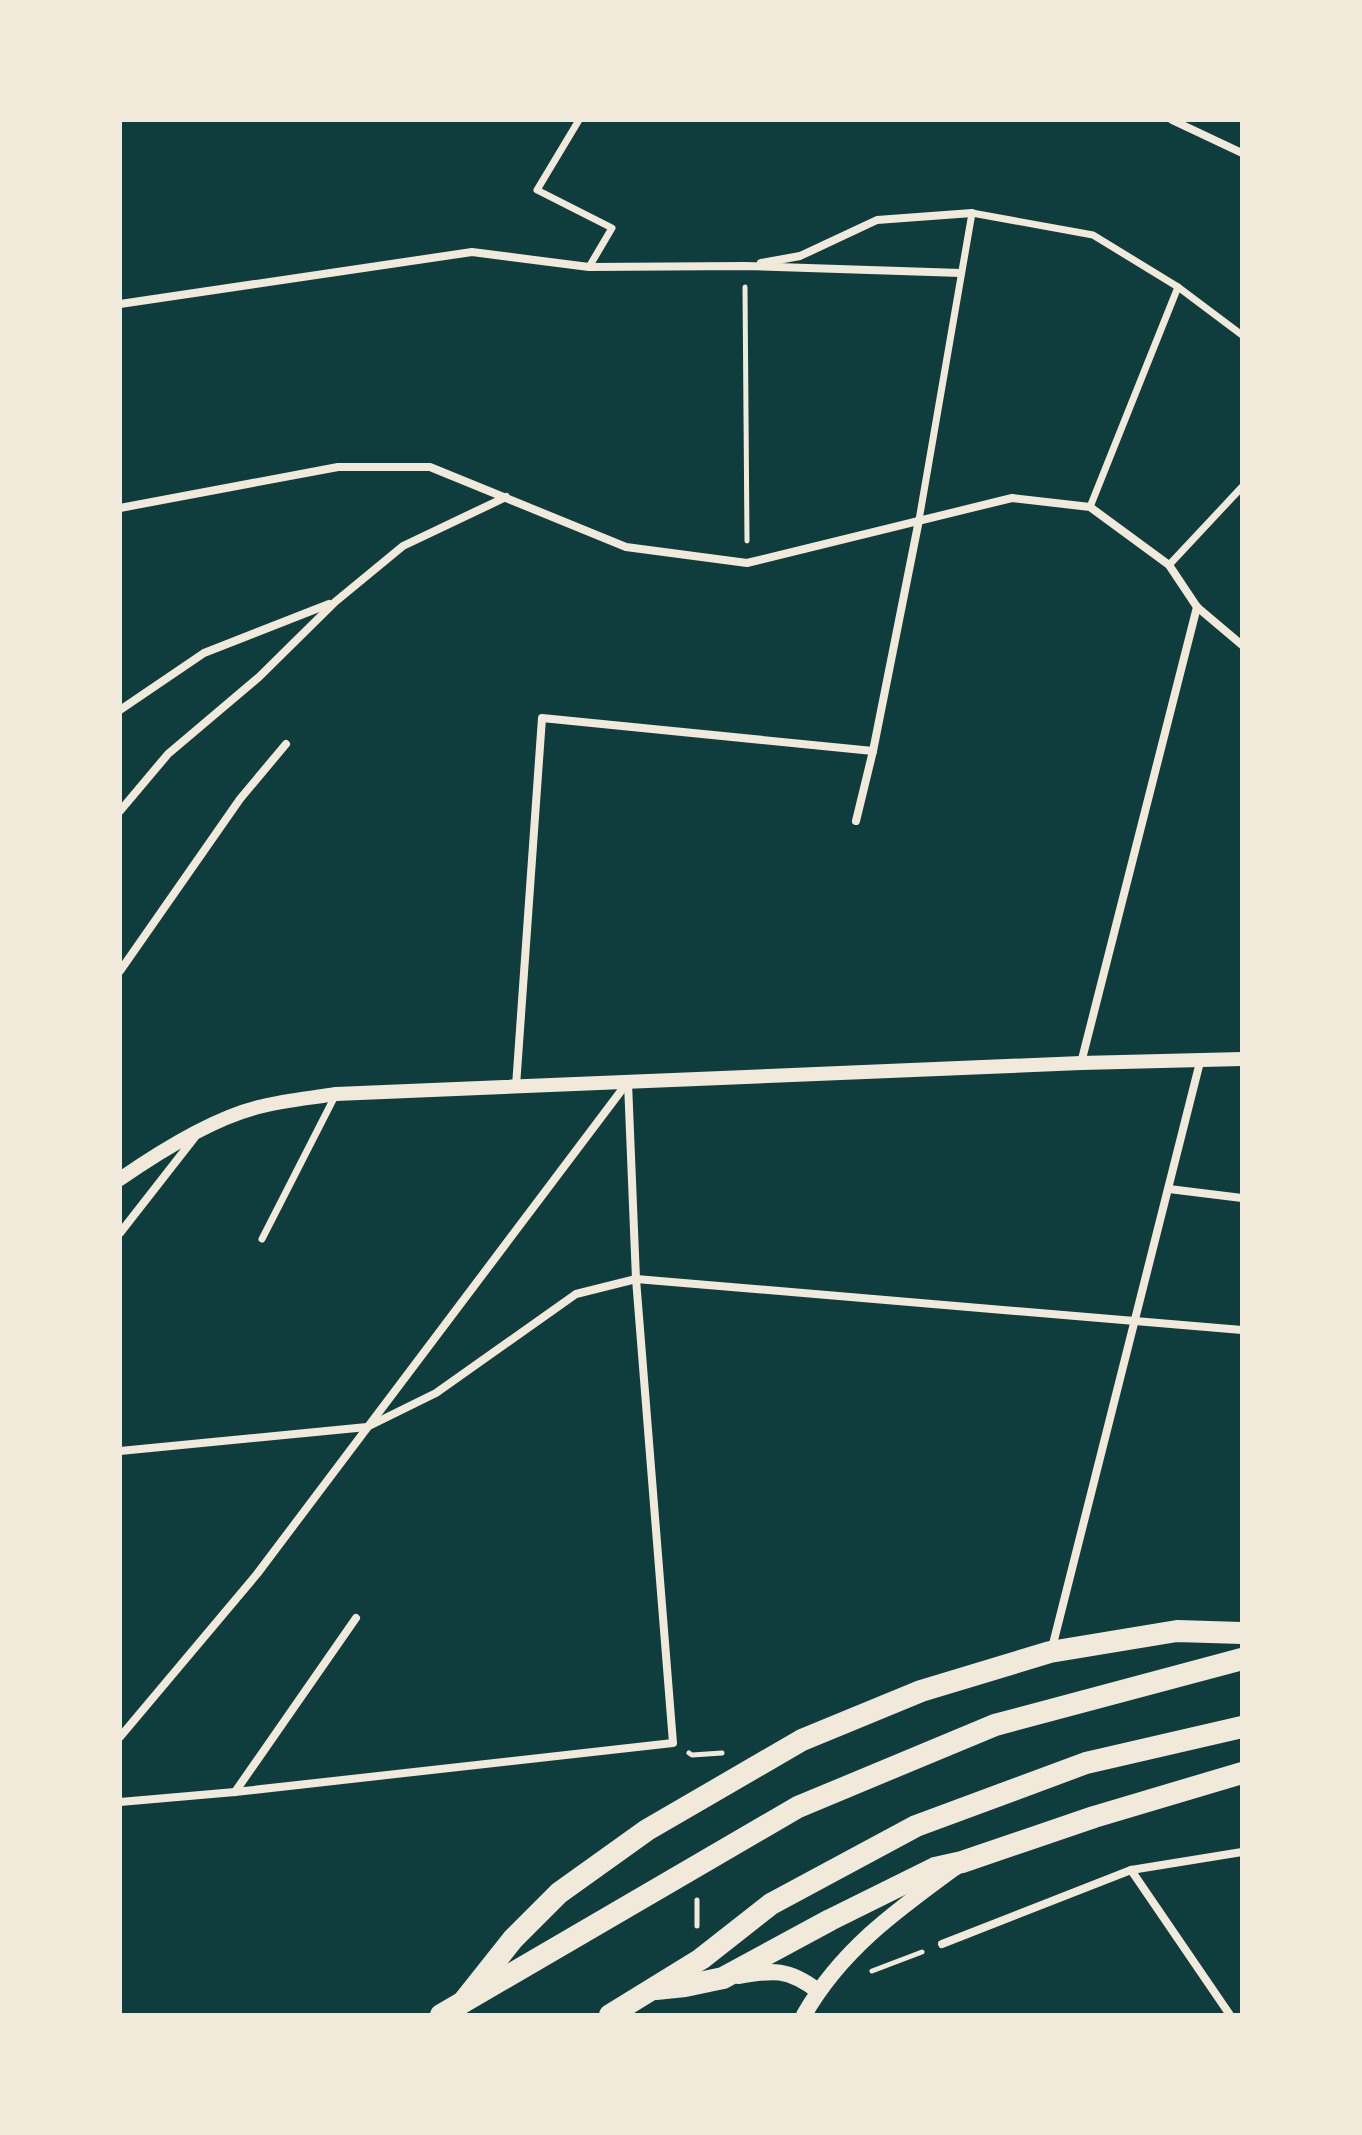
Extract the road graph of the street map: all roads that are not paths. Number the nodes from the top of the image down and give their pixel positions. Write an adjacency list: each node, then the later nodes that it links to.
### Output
1 (579, 120): 6 (street)
2 (1172, 120): 3 (street)
3 (1242, 153)
4 (972, 213): 5 (street); 7 (street); 8 (street)
5 (745, 266): 6 (street); 7 (street)
6 (589, 267): 9 (street)
7 (961, 273): 15 (street)
8 (1178, 287): 10 (street); 13 (street)
9 (120, 304)
10 (1242, 335)
11 (1242, 487): 16 (street)
12 (506, 497): 14 (street); 15 (street); 17 (street)
13 (1090, 507): 15 (street); 16 (street)
14 (120, 508)
15 (919, 520): 22 (street)
16 (1169, 565): 18 (street)
17 (335, 602): 20 (street); 23 (street)
18 (1197, 607): 19 (street); 28 (street)
19 (1242, 645)
20 (120, 710)
21 (286, 744): 25 (street)
22 (873, 751): 24 (street); 30 (street)
23 (120, 811)
24 (856, 821)
25 (120, 971)
26 (1242, 1059): 27 (street)
27 (1200, 1062): 28 (street); 34 (street)
28 (1081, 1063): 29 (street)
29 (628, 1083): 30 (street); 38 (street); 41 (street)
30 (516, 1086): 31 (street)
31 (336, 1094): 32 (street); 37 (street)
32 (201, 1130): 33 (street); 36 (street)
33 (120, 1179)
34 (1169, 1189): 35 (street); 39 (street)
35 (1242, 1198)
36 (120, 1233)
37 (262, 1239)
38 (636, 1279): 39 (street); 41 (street); 50 (street)
39 (1135, 1322): 40 (street); 45 (street)
40 (1242, 1330)
41 (367, 1427): 42 (street); 48 (street)
42 (120, 1451)
43 (356, 1618): 50 (street)
44 (1242, 1633): 45 (highway)
45 (1050, 1652): 59 (highway)
46 (1242, 1659): 59 (highway)
47 (1242, 1727): 57 (highway)
48 (120, 1737)
49 (1242, 1773): 53 (highway)
50 (235, 1792): 51 (street)
51 (120, 1802)
52 (1242, 1852): 54 (street)
53 (962, 1862): 56 (highway); 58 (main road)
54 (1131, 1870): 55 (street); 63 (street)
55 (942, 1944)
56 (723, 1978): 57 (highway); 58 (main road)
57 (651, 1990): 61 (highway)
58 (818, 1991): 62 (main road)
59 (463, 2002): 60 (highway)
60 (441, 2015)
61 (610, 2015)
62 (804, 2015)
63 (1230, 2015)

